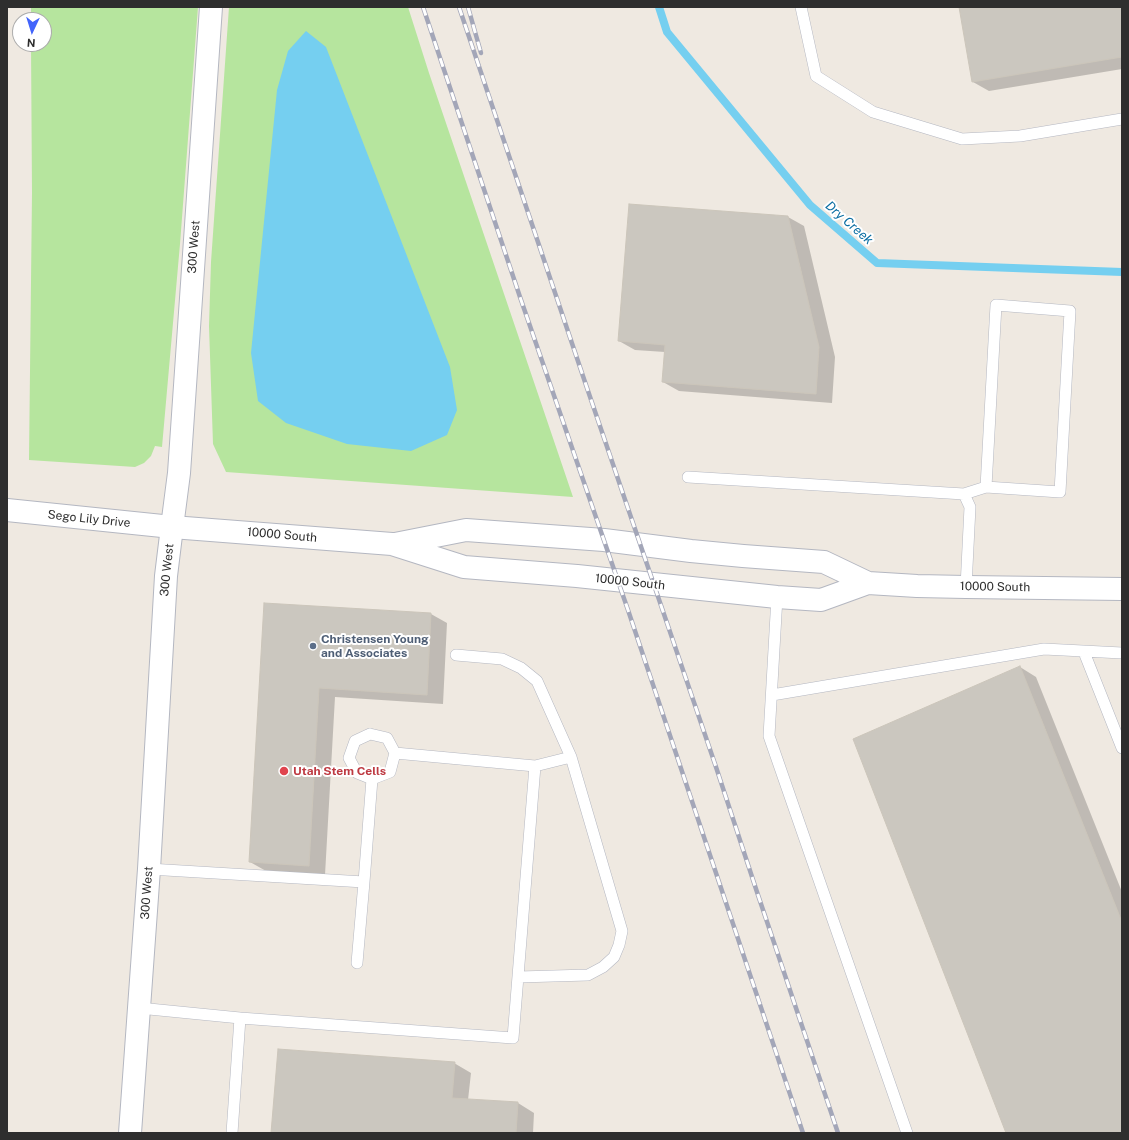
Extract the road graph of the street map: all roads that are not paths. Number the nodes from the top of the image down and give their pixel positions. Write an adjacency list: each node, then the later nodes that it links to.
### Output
1 (211, 7): 8 (main road, 300 West)
2 (801, 7): 3 (lane)
3 (1122, 119)
4 (688, 477): 6 (lane)
5 (986, 487): 5 (lane); 6 (lane)
6 (964, 494): 11 (lane)
7 (7, 510): 8 (main road, Sego Lily Drive)
8 (172, 527): 9 (main road, 10000 South); 23 (main road, 300 West)
9 (392, 544): 10 (main road, 10000 South); 13 (main road, 10000 South)
10 (868, 583): 11 (main road, 10000 South); 13 (main road, 10000 South)
11 (966, 587): 12 (main road, 10000 South)
12 (1122, 589)
13 (777, 597): 17 (lane)
14 (1084, 652): 15 (lane); 17 (lane); 18 (lane)
15 (1122, 654)
16 (456, 655): 20 (lane)
17 (772, 695): 31 (lane)
18 (1122, 748)
19 (395, 753): 21 (lane); 22 (lane); 22 (lane)
20 (571, 757): 21 (lane); 26 (lane)
21 (535, 766): 26 (lane)
22 (372, 779): 24 (lane)
23 (149, 869): 24 (lane); 27 (main road, 300 West)
24 (364, 882): 25 (lane)
25 (357, 963)
26 (519, 977): 28 (lane)
27 (139, 1008): 28 (lane); 29 (main road, 300 West)
28 (240, 1018): 30 (lane)
29 (130, 1133)
30 (232, 1133)
31 (907, 1133)

